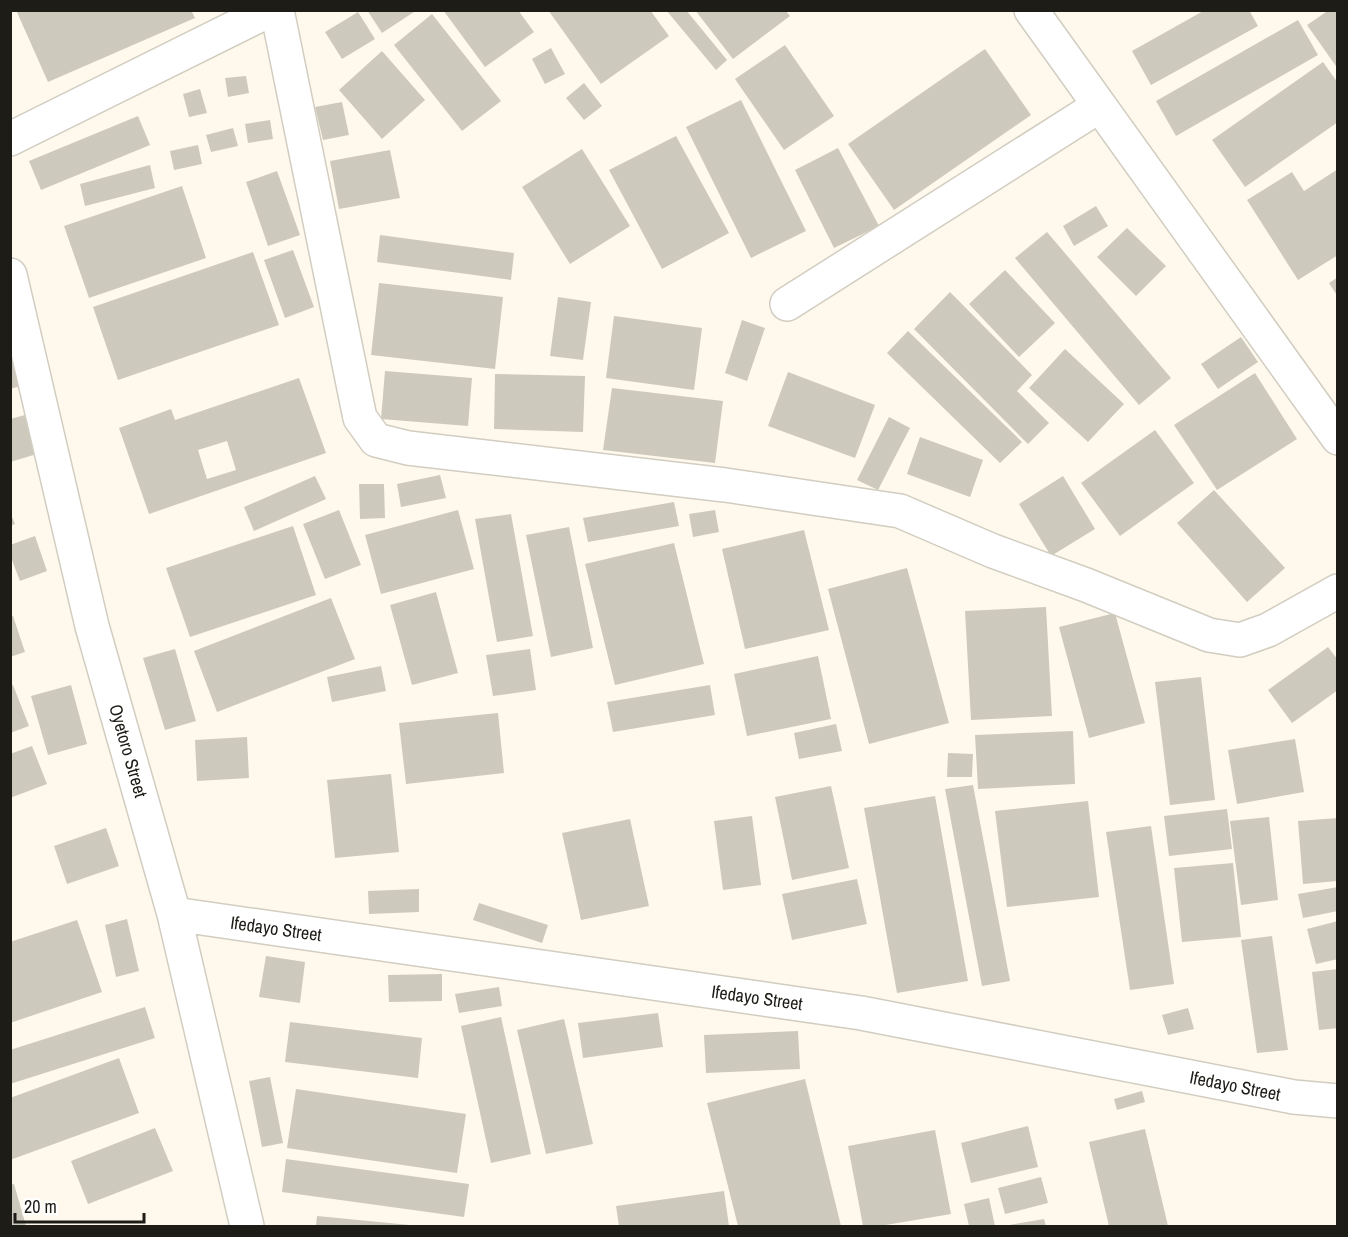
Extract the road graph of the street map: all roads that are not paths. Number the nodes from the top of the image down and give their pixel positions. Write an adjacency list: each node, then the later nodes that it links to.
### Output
1 (270, 10): 5 (street)
2 (277, 10): 9 (street)
3 (1031, 10): 4 (street)
4 (1099, 106): 7 (street); 8 (street)
5 (10, 139)
6 (10, 275): 10 (street, Oyetoro Street)
7 (787, 304)
8 (1338, 438)
9 (1338, 591)
10 (174, 914): 11 (street, Ifedayo Street); 12 (street, Oyetoro Street)
11 (1338, 1101)
12 (247, 1227)

